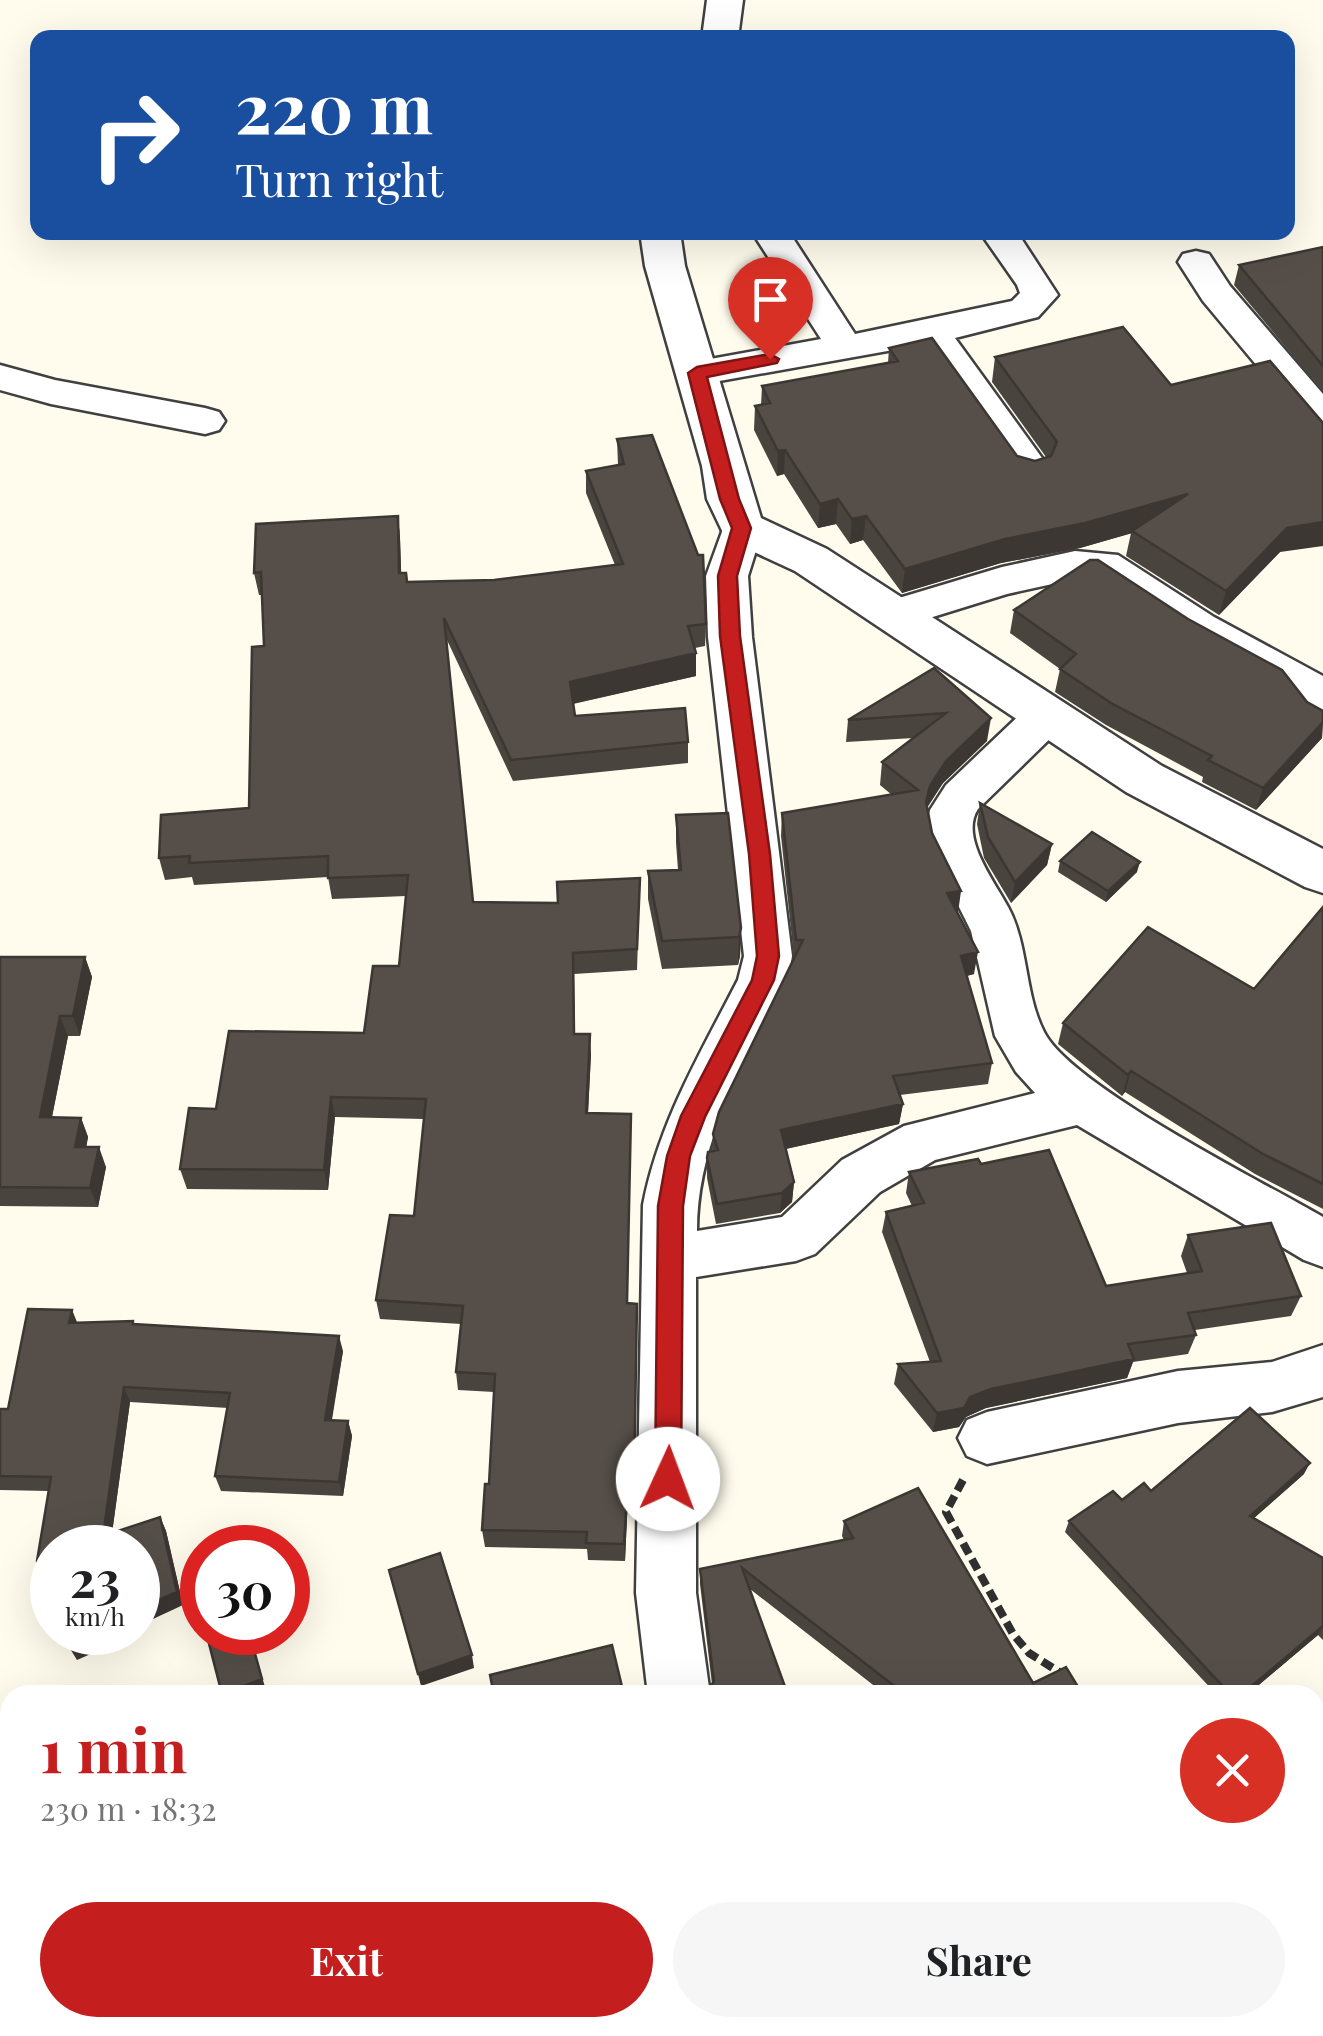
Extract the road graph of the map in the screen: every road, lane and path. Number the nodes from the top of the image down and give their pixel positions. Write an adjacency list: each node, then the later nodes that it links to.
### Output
1 (724, 0): 2 (street)
2 (721, 30)
3 (661, 240): 9 (street)
4 (775, 240): 8 (street)
5 (1004, 240): 7 (street)
6 (1196, 262): 11 (street)
7 (931, 332): 8 (street); 13 (street)
8 (844, 346): 9 (street)
9 (697, 373): 14 (street)
10 (0, 377): 12 (street)
11 (1323, 419)
12 (205, 421)
13 (1030, 469)
14 (742, 528): 15 (street); 21 (street)
15 (894, 614): 16 (street); 17 (street)
16 (1323, 696)
17 (1046, 716): 18 (street); 19 (street)
18 (1323, 873)
19 (1084, 1103): 20 (street); 21 (street)
20 (1323, 1244)
21 (671, 1258): 25 (street)
22 (1323, 1370): 23 (street)
23 (987, 1438): 24 (path)
24 (1070, 1681)
25 (678, 1685)

